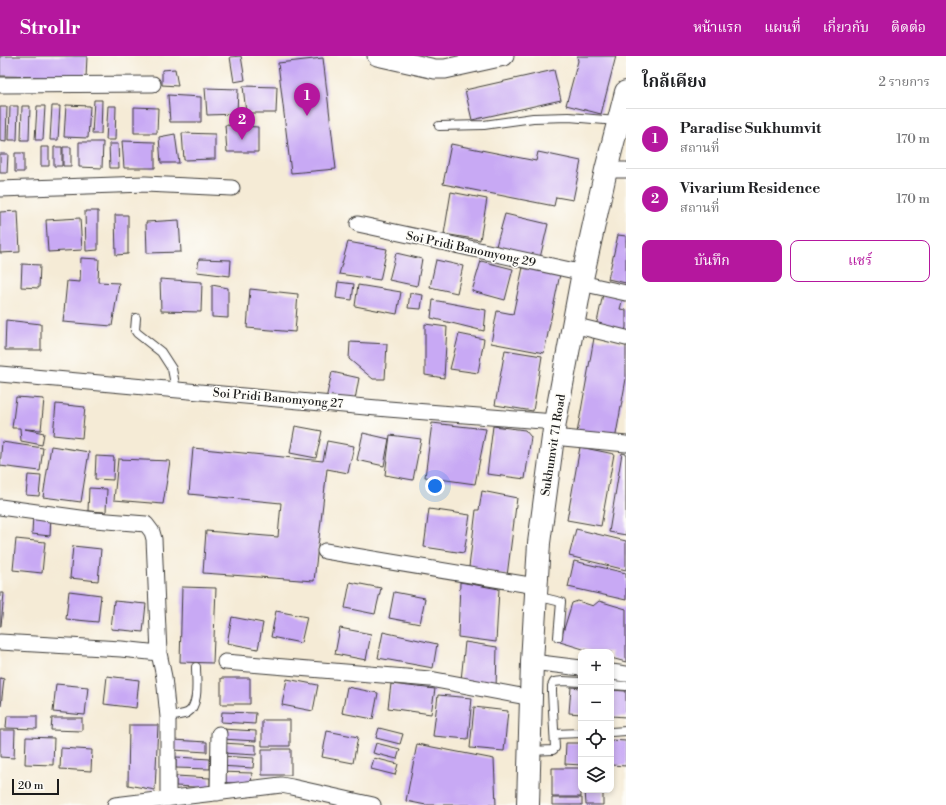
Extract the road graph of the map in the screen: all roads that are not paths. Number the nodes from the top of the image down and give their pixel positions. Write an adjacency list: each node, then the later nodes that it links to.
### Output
1 (378, 56): 3 (street)
2 (504, 56): 3 (street)
3 (476, 59)
4 (154, 84): 5 (street)
5 (0, 85)
6 (623, 104): 7 (lane); 8 (main road, Sukhumvit 71 Road)
7 (439, 126)
8 (616, 170): 12 (main road, Sukhumvit 71 Road)
9 (232, 188): 10 (street)
10 (0, 189)
11 (358, 224): 12 (street, Soi Pridi Banomyong 29)
12 (583, 278): 13 (street, Soi Pridi Banomyong 29); 15 (main road, Sukhumvit 71 Road)
13 (626, 293)
14 (136, 318): 18 (lane)
15 (573, 325): 16 (street); 19 (main road, Sukhumvit 71 Road)
16 (626, 338)
17 (0, 374): 18 (street, Soi Pridi Banomyong 27)
18 (176, 389): 19 (street, Soi Pridi Banomyong 27)
19 (554, 429): 20 (street, Soi Pridi Banomyong 27); 23 (main road, Sukhumvit 71 Road)
20 (626, 444)
21 (0, 507): 26 (street)
22 (325, 551): 23 (street)
23 (536, 591): 24 (lane); 28 (main road, Sukhumvit 71 Road)
24 (558, 638)
25 (0, 642): 26 (street)
26 (159, 653): 37 (street)
27 (225, 662): 36 (street)
28 (532, 662): 30 (street); 36 (main road, Sukhumvit 71 Road)
29 (196, 667): 37 (lane)
30 (578, 668)
31 (614, 672): 32 (street)
32 (626, 674)
33 (578, 682): 42 (lane)
34 (614, 685): 35 (lane)
35 (626, 686)
36 (532, 698): 43 (main road, Sukhumvit 71 Road)
37 (168, 717): 45 (street)
38 (626, 731): 39 (lane)
39 (614, 732)
40 (578, 733): 42 (lane)
41 (219, 734): 44 (street)
42 (555, 734): 43 (lane)
43 (530, 751): 48 (main road, Sukhumvit 71 Road)
44 (218, 793): 45 (street); 47 (street)
45 (168, 799): 46 (street)
46 (115, 805)
47 (373, 805)
48 (528, 805)

